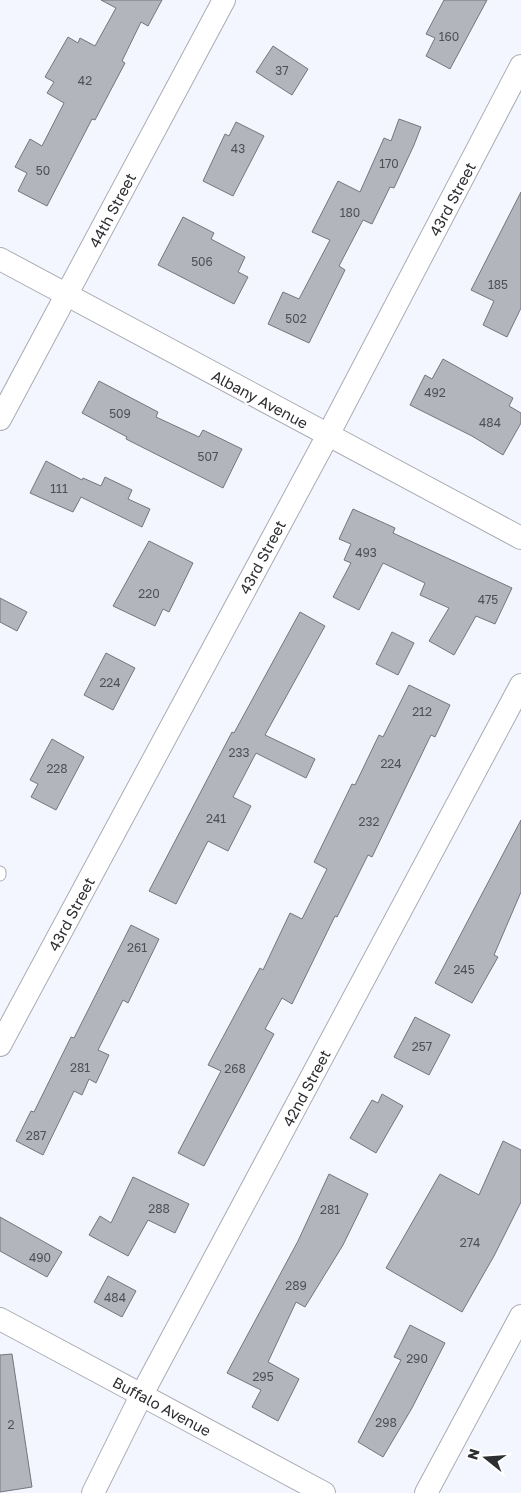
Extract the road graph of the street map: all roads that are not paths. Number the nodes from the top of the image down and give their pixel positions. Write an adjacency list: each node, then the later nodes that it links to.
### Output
1 (224, 0): 4 (street, 44th Street)
2 (521, 66): 6 (street, 43rd Street)
3 (0, 260): 4 (street, Albany Avenue)
4 (67, 295): 5 (street, 44th Street); 6 (street, Albany Avenue)
5 (0, 419)
6 (328, 435): 7 (street, Albany Avenue); 9 (street, 43rd Street)
7 (521, 538)
8 (521, 685): 12 (street, 42nd Street)
9 (0, 1045)
10 (521, 1316): 15 (street)
11 (0, 1319): 12 (street, Buffalo Avenue)
12 (141, 1396): 13 (street, 42nd Street); 14 (street, Buffalo Avenue)
13 (93, 1493)
14 (324, 1493)
15 (426, 1493)

